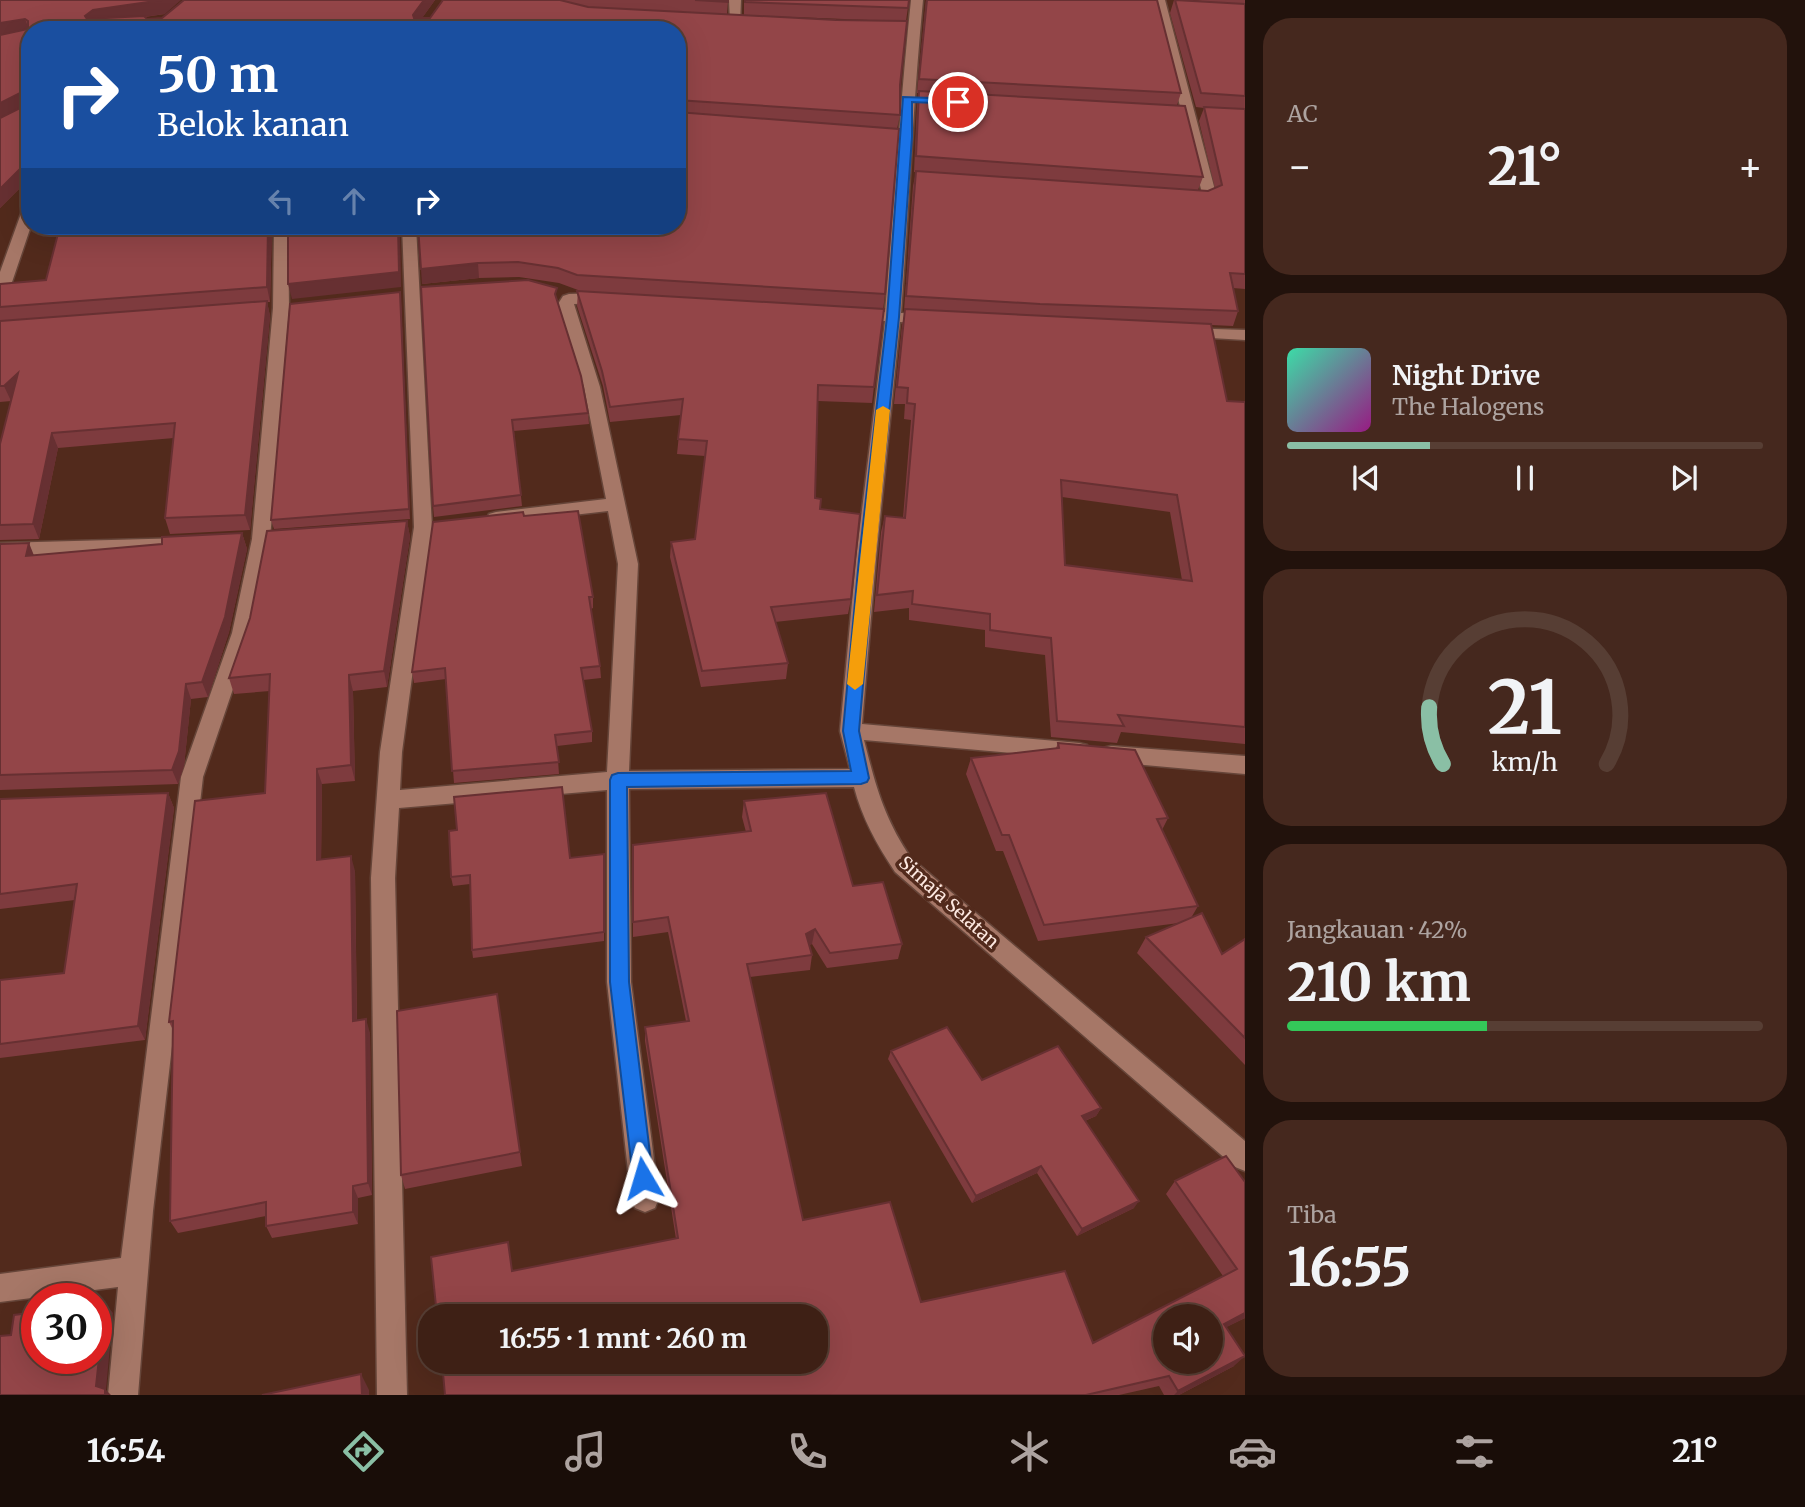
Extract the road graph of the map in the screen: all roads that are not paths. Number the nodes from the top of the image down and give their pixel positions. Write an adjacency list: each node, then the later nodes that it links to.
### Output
1 (735, 0): 4 (street)
2 (917, 0): 14 (street, Simaja Selatan)
3 (1160, 4): 5 (street)
4 (736, 22)
5 (1178, 197)
6 (21, 234): 10 (street)
7 (281, 235): 26 (street)
8 (409, 235): 28 (street)
9 (555, 289): 11 (street)
10 (0, 294)
11 (574, 298): 12 (street); 18 (street)
12 (626, 300)
13 (841, 314): 14 (street)
14 (893, 317): 15 (street); 22 (street, Simaja Selatan)
15 (945, 320)
16 (1166, 332): 17 (street)
17 (1245, 335)
18 (615, 504): 19 (street); 25 (street)
19 (478, 520)
20 (208, 542): 21 (street)
21 (0, 550)
22 (851, 731): 23 (street); 24 (street, Simaja Selatan)
23 (1245, 765)
24 (861, 778): 25 (street); 29 (street, Simaja Selatan)
25 (618, 780): 28 (street); 30 (street)
26 (190, 796): 27 (street); 31 (street)
27 (163, 797)
28 (388, 800): 34 (street)
29 (1245, 1158)
30 (645, 1198)
31 (135, 1270): 32 (street); 33 (street)
32 (0, 1288)
33 (123, 1395)
34 (393, 1395)

